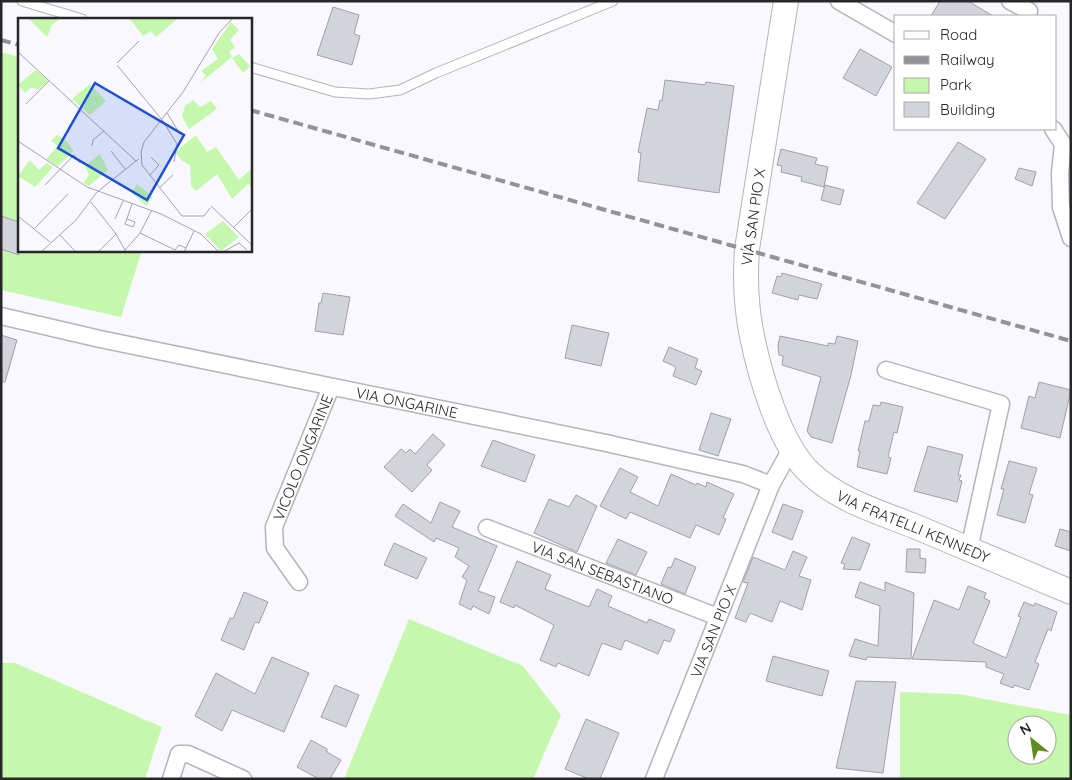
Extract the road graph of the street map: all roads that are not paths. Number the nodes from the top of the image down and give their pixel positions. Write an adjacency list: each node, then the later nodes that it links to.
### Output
1 (22, 1): 7 (lane)
2 (613, 1): 9 (lane)
3 (786, 1): 15 (street, VIA SAN PIO X)
4 (839, 1): 8 (street)
5 (1010, 1): 6 (street)
6 (1028, 11)
7 (79, 18)
8 (894, 33)
9 (251, 68)
10 (1054, 130): 11 (street)
11 (1071, 238)
12 (1, 316): 14 (street, VIA ONGARINE)
13 (886, 370): 18 (street)
14 (331, 387): 16 (street, VIA ONGARINE); 19 (street, VICOLO ONGARINE)
15 (786, 439): 16 (street); 18 (street, VIA FRATELLI KENNEDY)
16 (771, 485): 21 (street, VIA SAN PIO X)
17 (487, 528): 21 (street, VIA SAN SEBASTIANO)
18 (969, 549): 20 (street, VIA FRATELLI KENNEDY)
19 (299, 582)
20 (1071, 592)
21 (718, 617): 24 (street, VIA SAN PIO X)
22 (171, 779): 23 (street)
23 (243, 779)
24 (654, 779)

